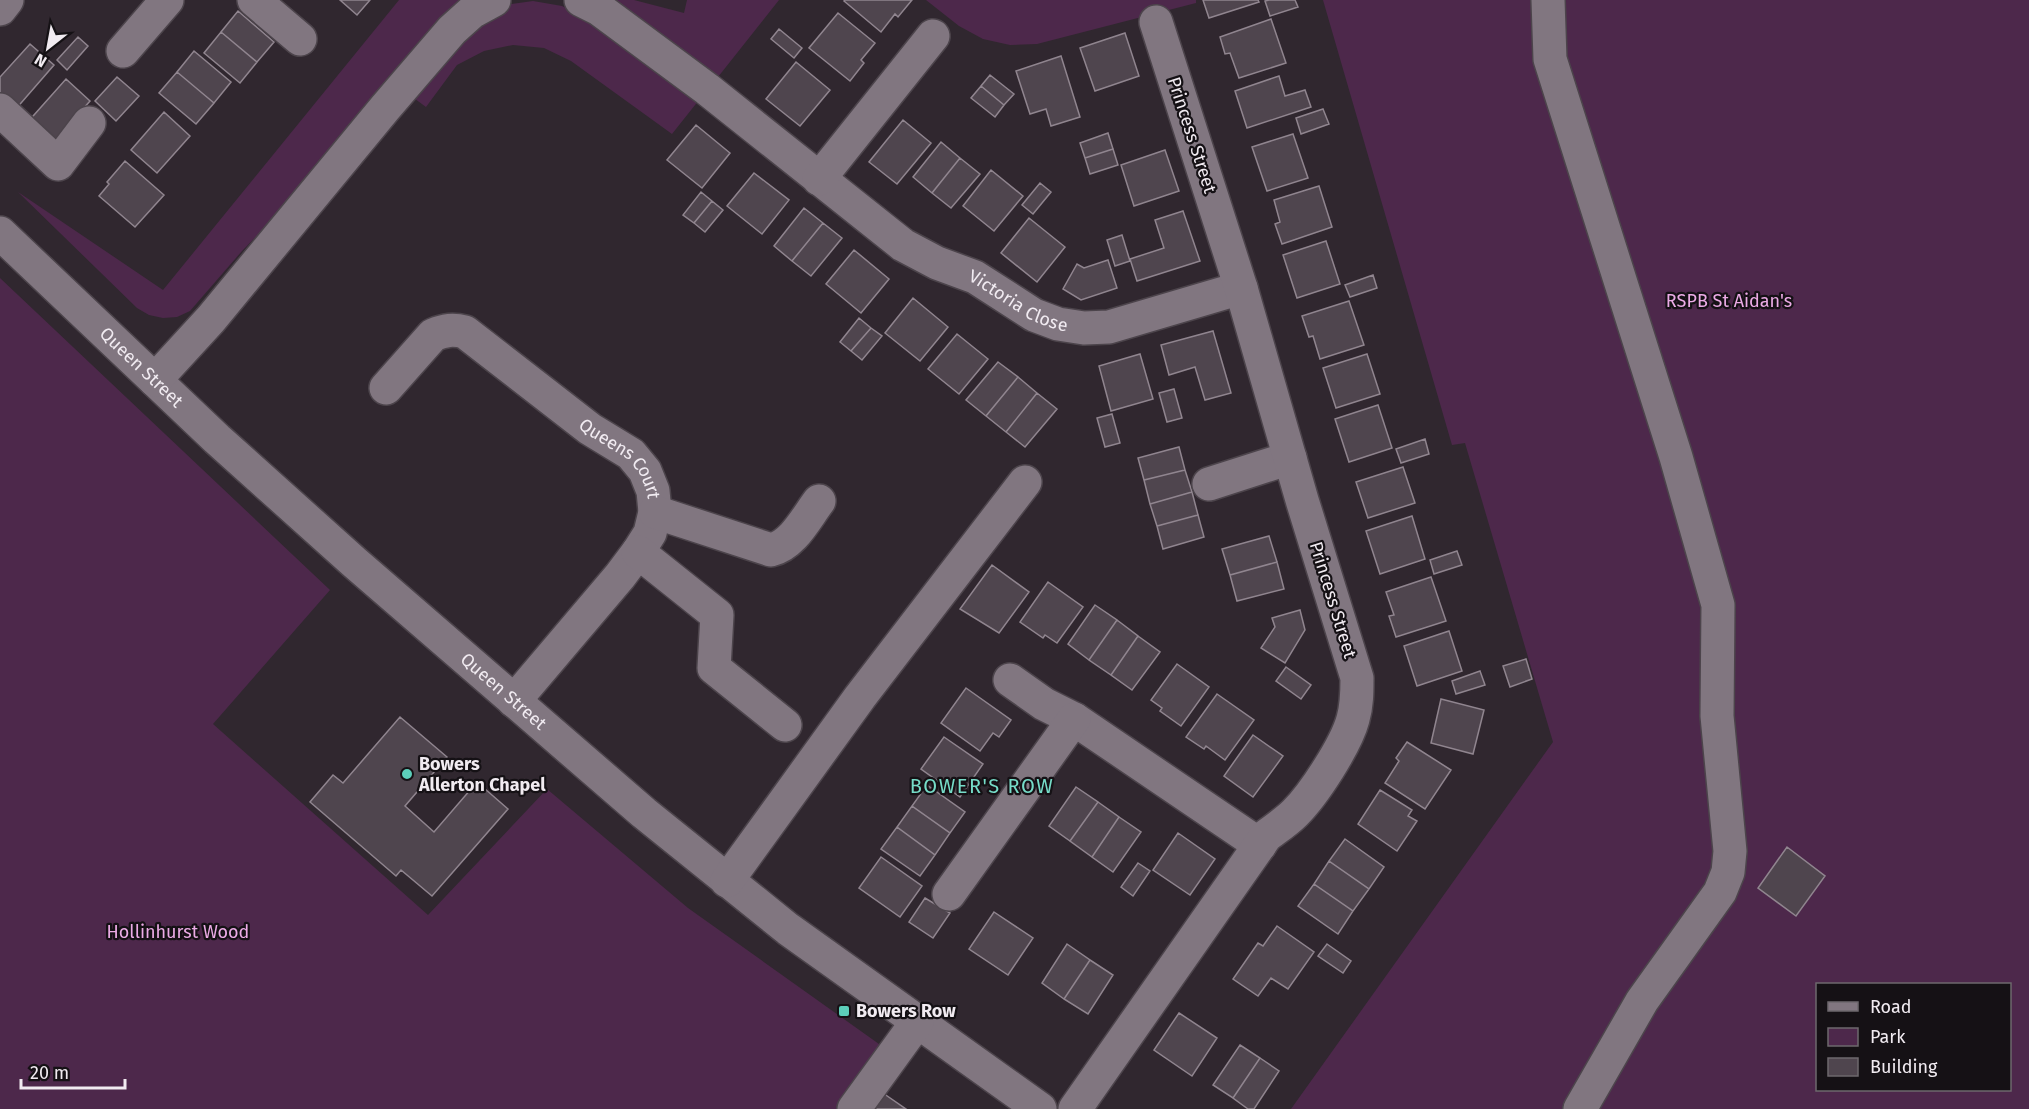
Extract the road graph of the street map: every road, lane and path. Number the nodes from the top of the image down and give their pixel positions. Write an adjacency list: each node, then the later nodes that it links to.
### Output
1 (7, 0): 7 (street)
2 (167, 0): 11 (street)
3 (254, 0): 10 (street)
4 (494, 0): 17 (street)
5 (581, 0): 14 (street, Victoria Close)
6 (1548, 0): 36 (street)
7 (0, 9)
8 (1156, 22): 16 (street, Princess Street)
9 (933, 36): 14 (street)
10 (300, 39)
11 (123, 51)
12 (0, 110): 13 (street)
13 (89, 123)
14 (819, 178): 16 (street, Victoria Close)
15 (0, 233): 17 (street, Queen Street)
16 (1241, 288): 19 (street, Princess Street)
17 (155, 380): 26 (street, Queen Street)
18 (386, 388): 23 (street, Queens Court)
19 (1290, 458): 21 (street); 29 (street, Princess Street)
20 (1025, 482): 30 (street)
21 (1209, 484)
22 (819, 501): 23 (street)
23 (655, 512): 24 (street, Queens Court)
24 (638, 552): 26 (street, Queens Court); 28 (street)
25 (1010, 680): 27 (street)
26 (514, 701): 30 (street, Queen Street)
27 (1074, 719): 29 (street); 31 (street)
28 (785, 725)
29 (1260, 845): 35 (street, Princess Street)
30 (727, 881): 32 (street, Queen Street)
31 (949, 894)
32 (917, 1023): 33 (street); 34 (street, Queen Street)
33 (854, 1109)
34 (1040, 1109)
35 (1075, 1109)
36 (1580, 1109)

